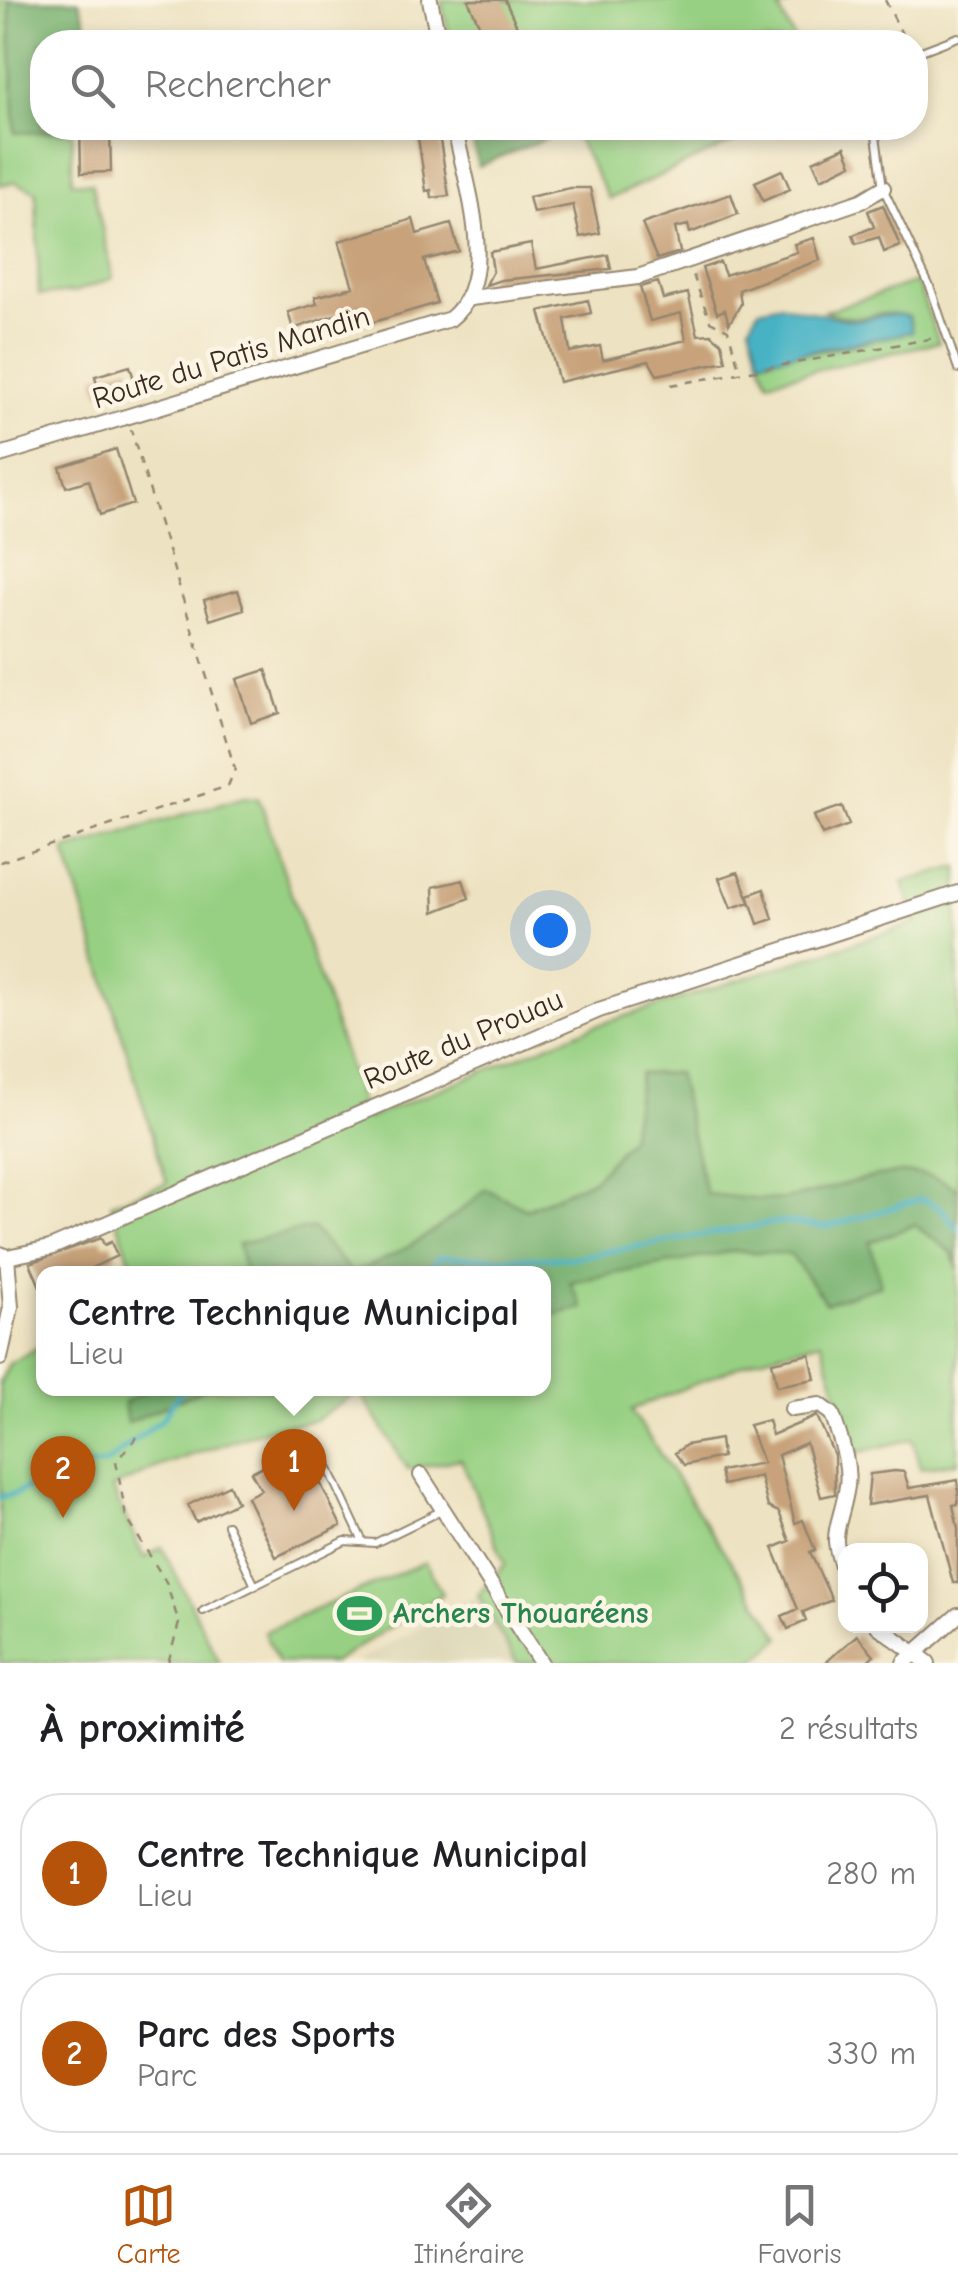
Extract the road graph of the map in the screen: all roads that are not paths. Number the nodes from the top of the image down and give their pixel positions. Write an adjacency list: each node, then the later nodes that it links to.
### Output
1 (430, 0): 2 (street)
2 (436, 30)
3 (958, 37): 4 (lane)
4 (928, 48)
5 (457, 140): 8 (street)
6 (877, 140): 7 (lane)
7 (883, 188): 8 (street); 9 (lane)
8 (471, 298): 10 (street, Route du Patis Mandin)
9 (958, 369)
10 (0, 455)
11 (958, 894): 12 (street, Route du Prouau)
12 (3, 1255): 13 (street)
13 (0, 1358)
14 (792, 1408): 20 (street)
15 (322, 1454): 19 (lane)
16 (421, 1475): 17 (street)
17 (443, 1510): 19 (lane); 26 (street)
18 (227, 1525): 21 (lane)
19 (363, 1542): 21 (lane)
20 (838, 1558)
21 (254, 1586): 22 (lane)
22 (203, 1611)
23 (958, 1615): 25 (street)
24 (889, 1633): 25 (street)
25 (916, 1650): 27 (street); 28 (street)
26 (541, 1663)
27 (904, 1663)
28 (928, 1663)

